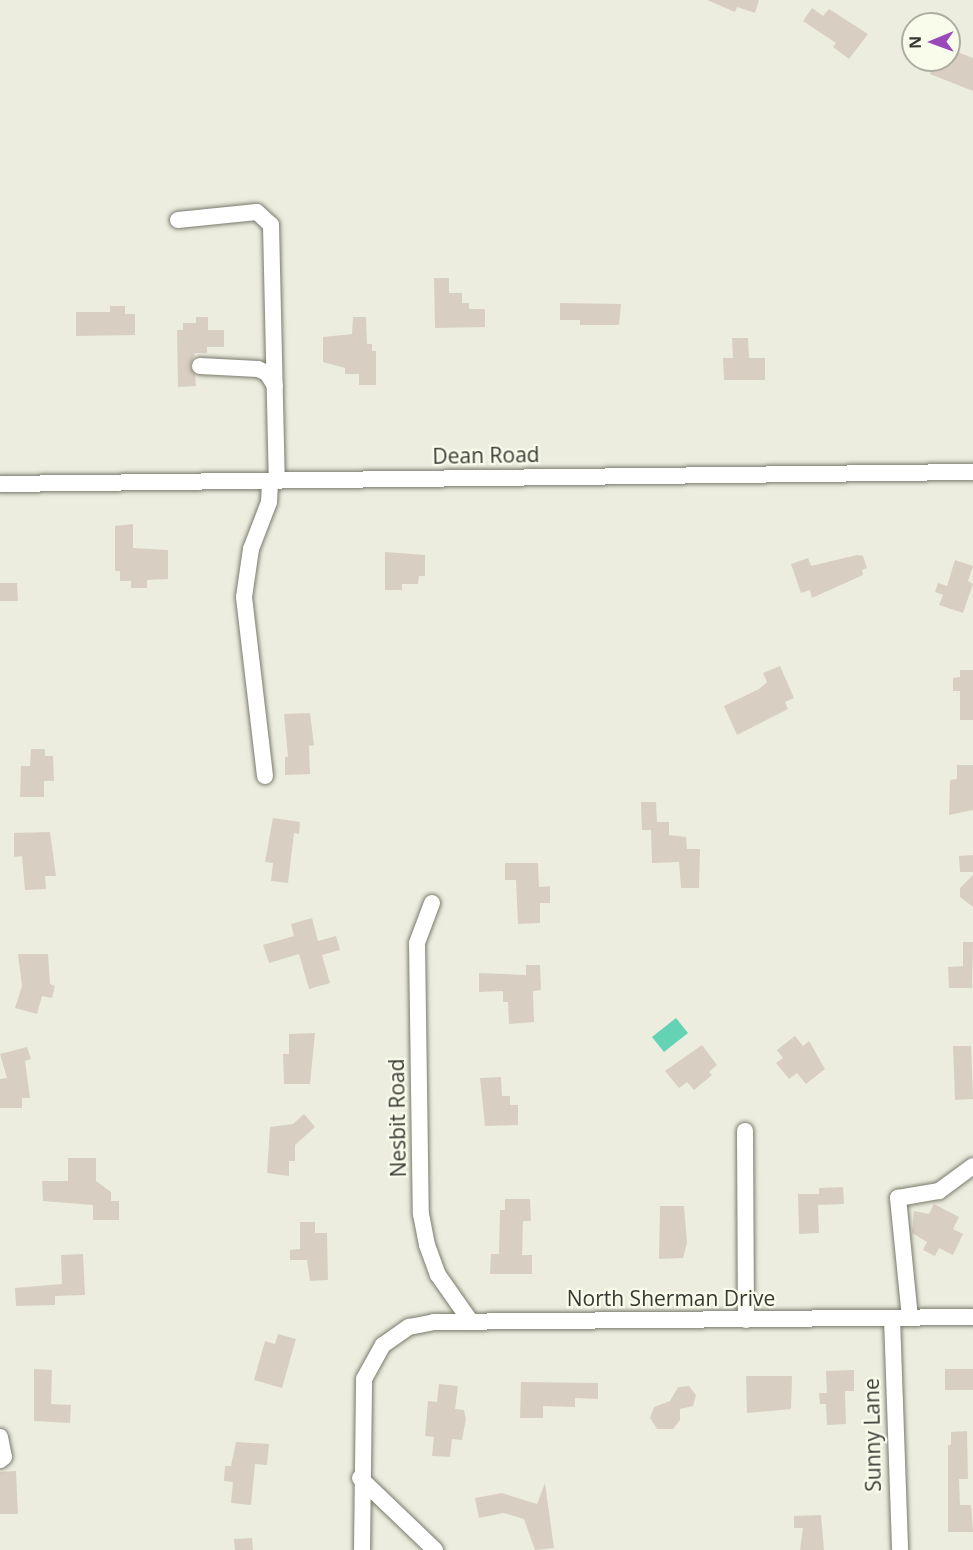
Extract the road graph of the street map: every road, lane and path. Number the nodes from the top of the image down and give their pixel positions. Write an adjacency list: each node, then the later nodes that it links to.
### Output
1 (178, 220): 3 (street)
2 (200, 366): 3 (street)
3 (275, 386): 5 (street)
4 (973, 472): 5 (street, Dean Road)
5 (274, 481): 6 (street, Dean Road); 7 (street)
6 (0, 484)
7 (265, 776)
8 (432, 903): 15 (street, Nesbit Road)
9 (745, 1131): 14 (street)
10 (973, 1166): 11 (street)
11 (910, 1317): 12 (street, North Sherman Drive); 13 (street, North Sherman Drive)
12 (973, 1317)
13 (891, 1318): 14 (street, North Sherman Drive); 21 (street, Sunny Lane)
14 (746, 1320): 15 (street, North Sherman Drive)
15 (471, 1322): 18 (street, North Sherman Drive)
16 (0, 1437): 17 (street)
17 (0, 1460)
18 (360, 1478): 19 (street); 20 (street)
19 (362, 1550)
20 (435, 1550)
21 (900, 1550)

